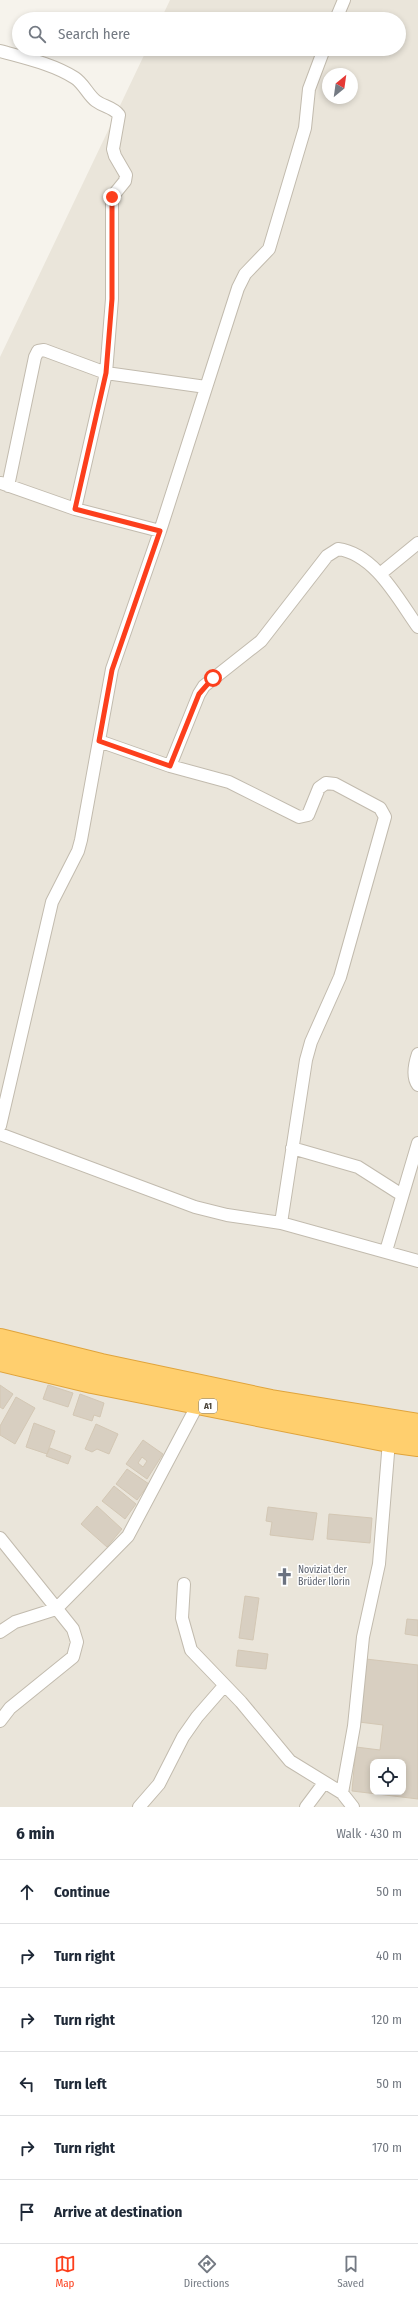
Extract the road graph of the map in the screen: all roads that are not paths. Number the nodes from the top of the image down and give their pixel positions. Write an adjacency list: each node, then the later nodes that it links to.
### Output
1 (344, 0): 2 (street)
2 (339, 12)
3 (0, 51): 4 (street)
4 (12, 54)
5 (18, 56): 7 (street)
6 (321, 56): 8 (street)
7 (106, 373): 8 (street); 9 (street); 10 (street)
8 (206, 387): 11 (street)
9 (4, 484): 10 (street)
10 (75, 509): 11 (street)
11 (160, 531): 15 (street)
12 (418, 543): 13 (street)
13 (380, 574): 14 (street); 16 (street)
14 (418, 628)
15 (99, 741): 16 (street); 19 (street)
16 (170, 766): 22 (street)
17 (418, 1054): 18 (street)
18 (418, 1084)
19 (0, 1126)
20 (0, 1134): 24 (street)
21 (418, 1143): 23 (street)
22 (292, 1148): 23 (street); 24 (street)
23 (402, 1195): 25 (street)
24 (281, 1223): 25 (street)
25 (386, 1251): 26 (street)
26 (418, 1262)
27 (0, 1340): 30 (highway, A1)
28 (0, 1360): 29 (highway, A1)
29 (198, 1404): 31 (highway, A1); 35 (street)
30 (418, 1425)
31 (389, 1441): 32 (highway, A1); 40 (street)
32 (418, 1445)
33 (0, 1538): 35 (street)
34 (184, 1584): 37 (street)
35 (56, 1609): 36 (street); 38 (street)
36 (0, 1632)
37 (224, 1686): 39 (street); 41 (street)
38 (0, 1721)
39 (324, 1783): 40 (street); 42 (street)
40 (342, 1793): 43 (street)
41 (139, 1807)
42 (306, 1807)
43 (353, 1807)

